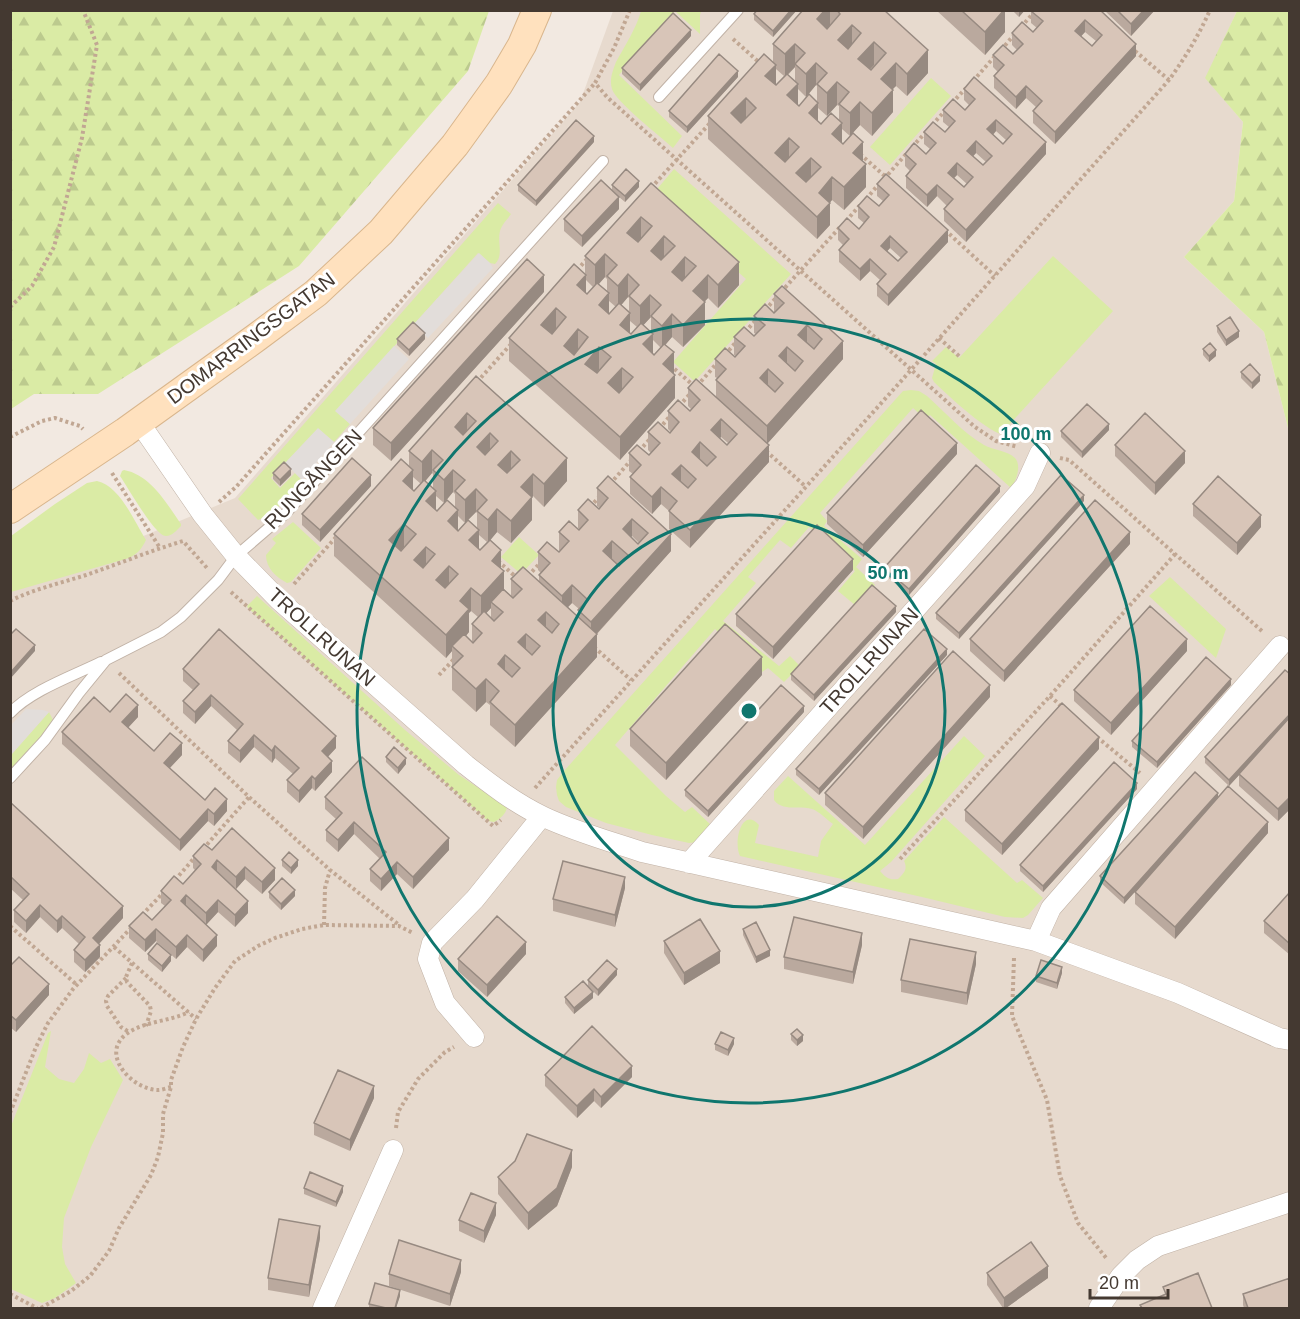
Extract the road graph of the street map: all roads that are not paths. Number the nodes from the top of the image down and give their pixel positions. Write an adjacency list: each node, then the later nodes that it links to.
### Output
1 (537, 10): 5 (street, DOMARRINGSGATAN)
2 (738, 10): 3 (lane)
3 (659, 97)
4 (603, 161): 8 (lane, RUNGÅNGEN)
5 (139, 422): 7 (street, DOMARRINGSGATAN); 8 (street, TROLLRUNAN)
6 (1040, 453): 14 (street, TROLLRUNAN)
7 (10, 509)
8 (236, 556): 10 (lane, RUNGÅNGEN); 13 (street, TROLLRUNAN)
9 (1280, 646): 15 (street)
10 (106, 660): 11 (lane); 12 (lane, RUNGÅNGEN)
11 (10, 713)
12 (10, 778)
13 (542, 816): 14 (street, TROLLRUNAN); 16 (street)
14 (689, 863): 15 (street, TROLLRUNAN)
15 (1036, 941): 17 (street, TROLLRUNAN)
16 (474, 1037)
17 (1290, 1040)
18 (393, 1150): 20 (street)
19 (1290, 1202): 21 (street)
20 (323, 1308)
21 (1099, 1308)

